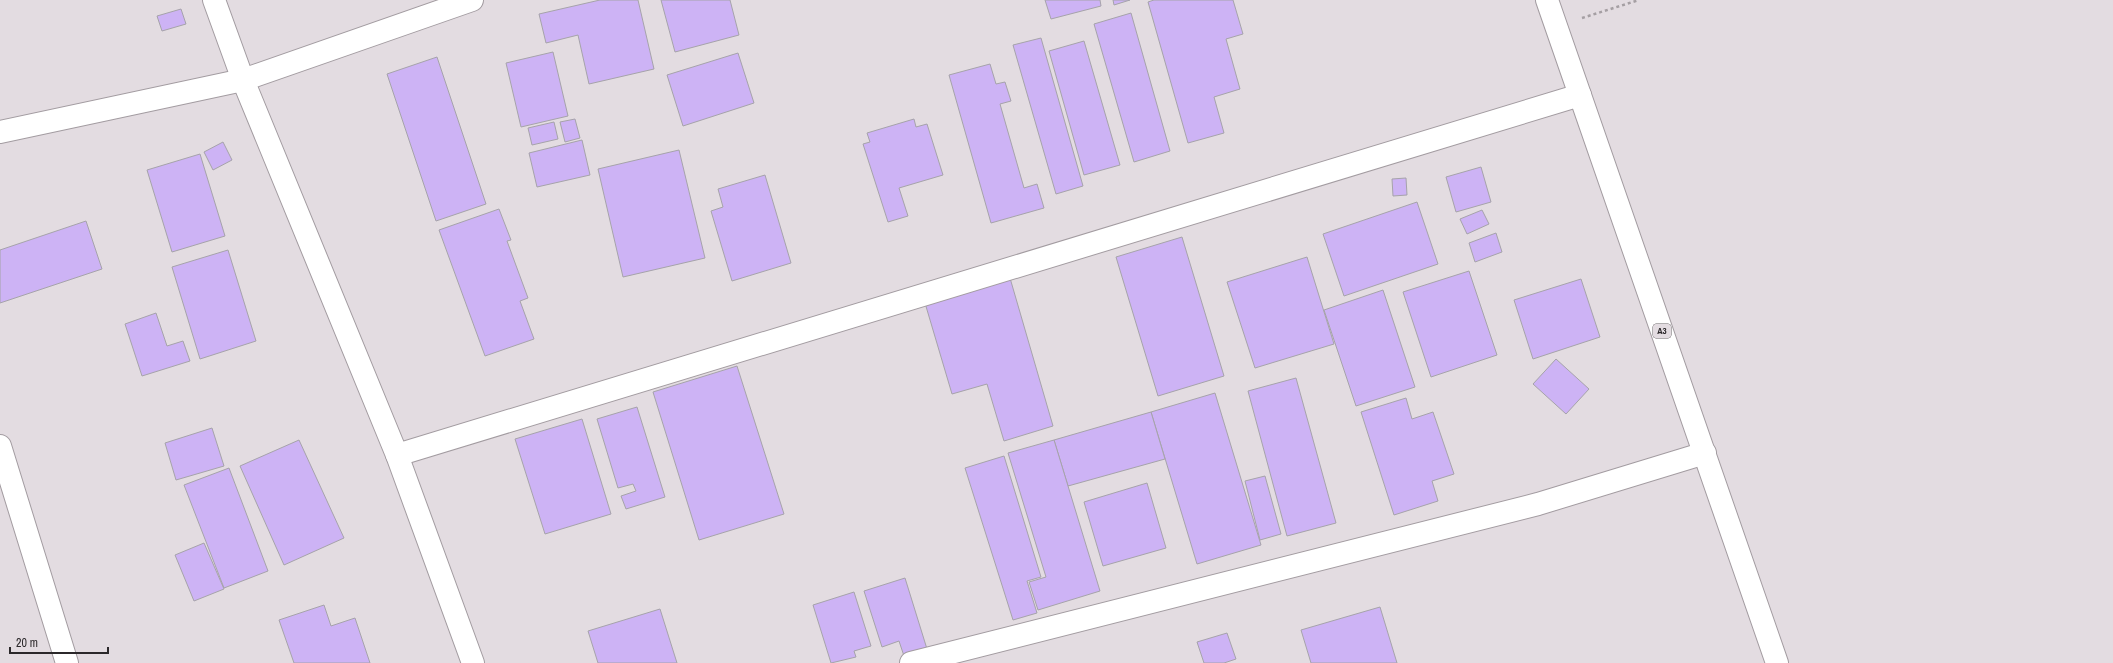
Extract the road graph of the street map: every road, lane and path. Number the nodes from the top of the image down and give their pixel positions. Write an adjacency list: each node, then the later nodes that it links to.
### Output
1 (214, 0): 6 (main road)
2 (472, 0): 6 (main road)
3 (1547, 0): 5 (main road, A3)
4 (1639, 0): 5 (path)
5 (1556, 27): 7 (main road, A3)
6 (243, 80): 8 (main road); 11 (main road)
7 (1580, 95): 10 (main road, A3); 11 (main road)
8 (0, 132)
9 (0, 446): 12 (main road)
10 (1705, 453): 14 (main road); 15 (main road, A3)
11 (397, 455): 13 (main road)
12 (67, 663)
13 (473, 663)
14 (911, 663)
15 (1777, 663)

